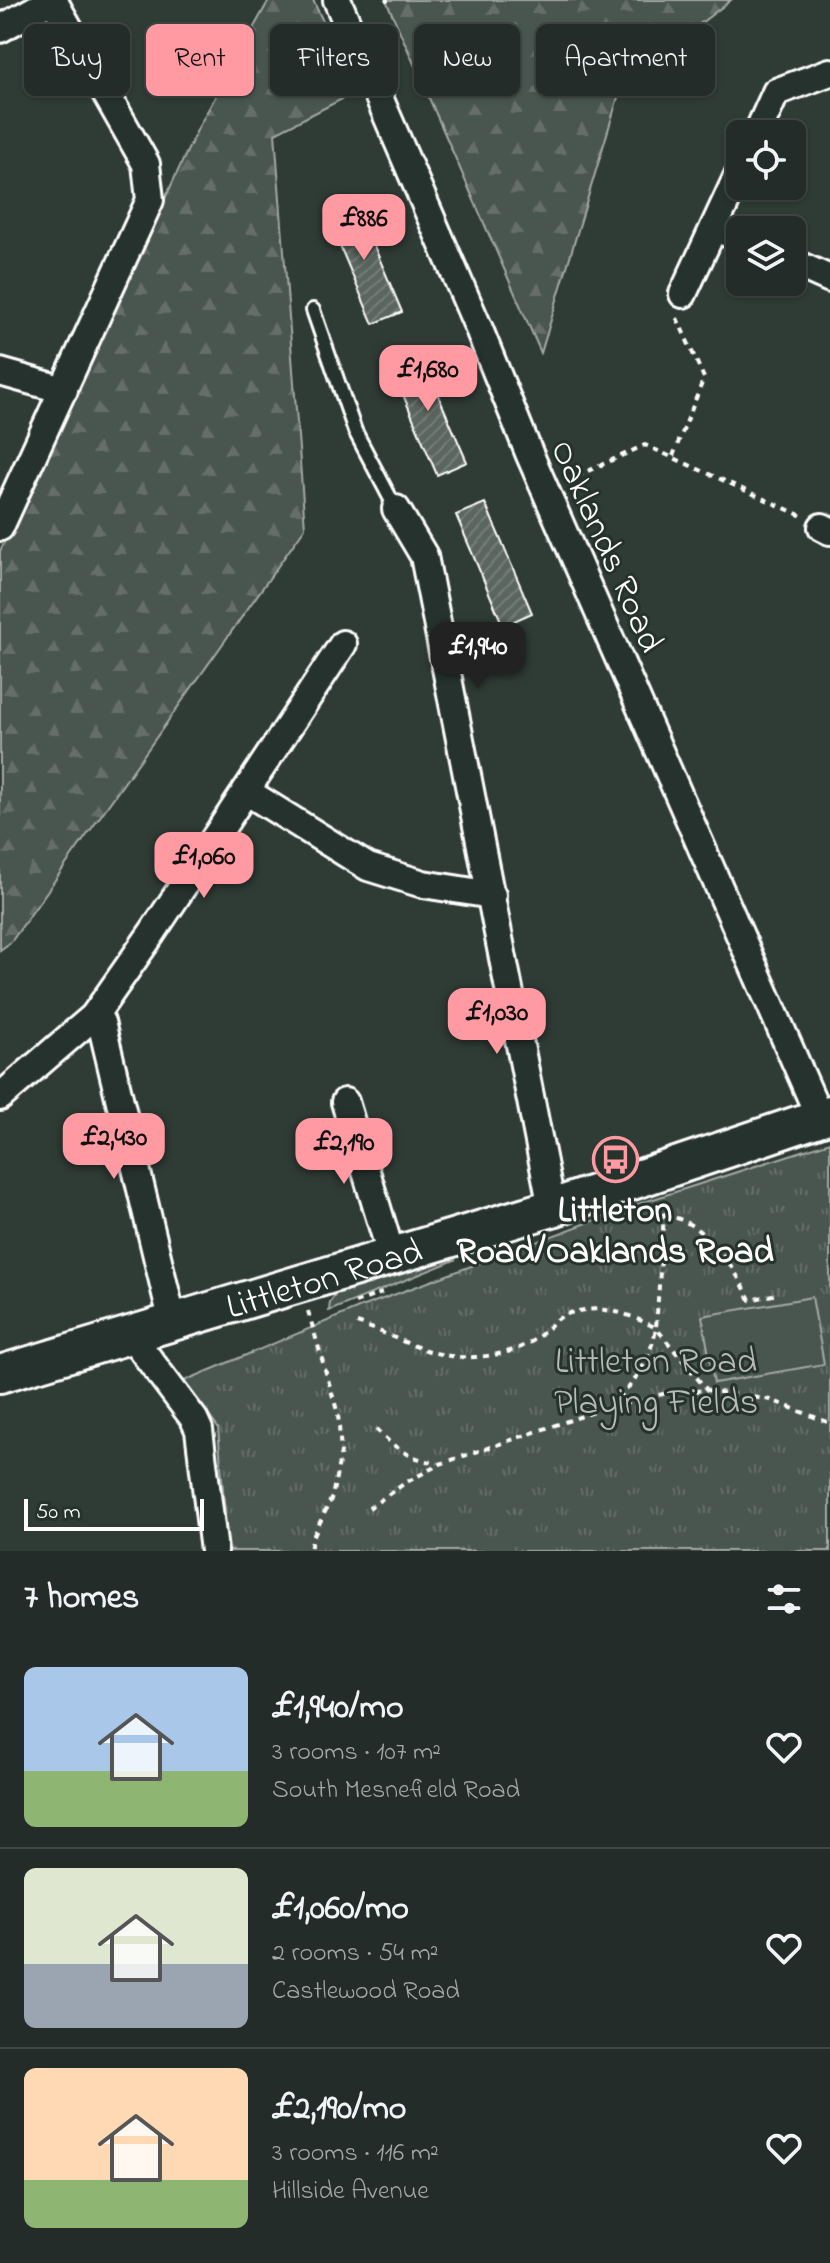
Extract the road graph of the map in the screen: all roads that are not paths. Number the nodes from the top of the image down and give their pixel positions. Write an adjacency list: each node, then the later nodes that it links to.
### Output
1 (53, 0): 3 (street); 14 (street)
2 (337, 0): 23 (street, Oaklands Road)
3 (0, 29)
4 (830, 72): 5 (street)
5 (763, 120)
6 (727, 200): 7 (street)
7 (715, 227): 8 (street); 11 (street)
8 (726, 232)
9 (806, 268): 10 (street)
10 (830, 279)
11 (683, 294)
12 (313, 310): 15 (lane)
13 (0, 372): 14 (street)
14 (64, 390): 16 (street)
15 (396, 509): 19 (street)
16 (0, 527)
17 (343, 644): 18 (street)
18 (246, 791): 19 (street); 20 (street)
19 (492, 895): 24 (street)
20 (94, 1016): 21 (street); 26 (street)
21 (0, 1097)
22 (345, 1102): 25 (street)
23 (825, 1116): 24 (street, Littleton Road)
24 (552, 1208): 25 (street, Littleton Road)
25 (391, 1254): 26 (street, Littleton Road)
26 (173, 1323): 27 (street, Littleton Road)
27 (130, 1334): 28 (street, Littleton Road); 29 (street)
28 (0, 1374)
29 (214, 1551)

